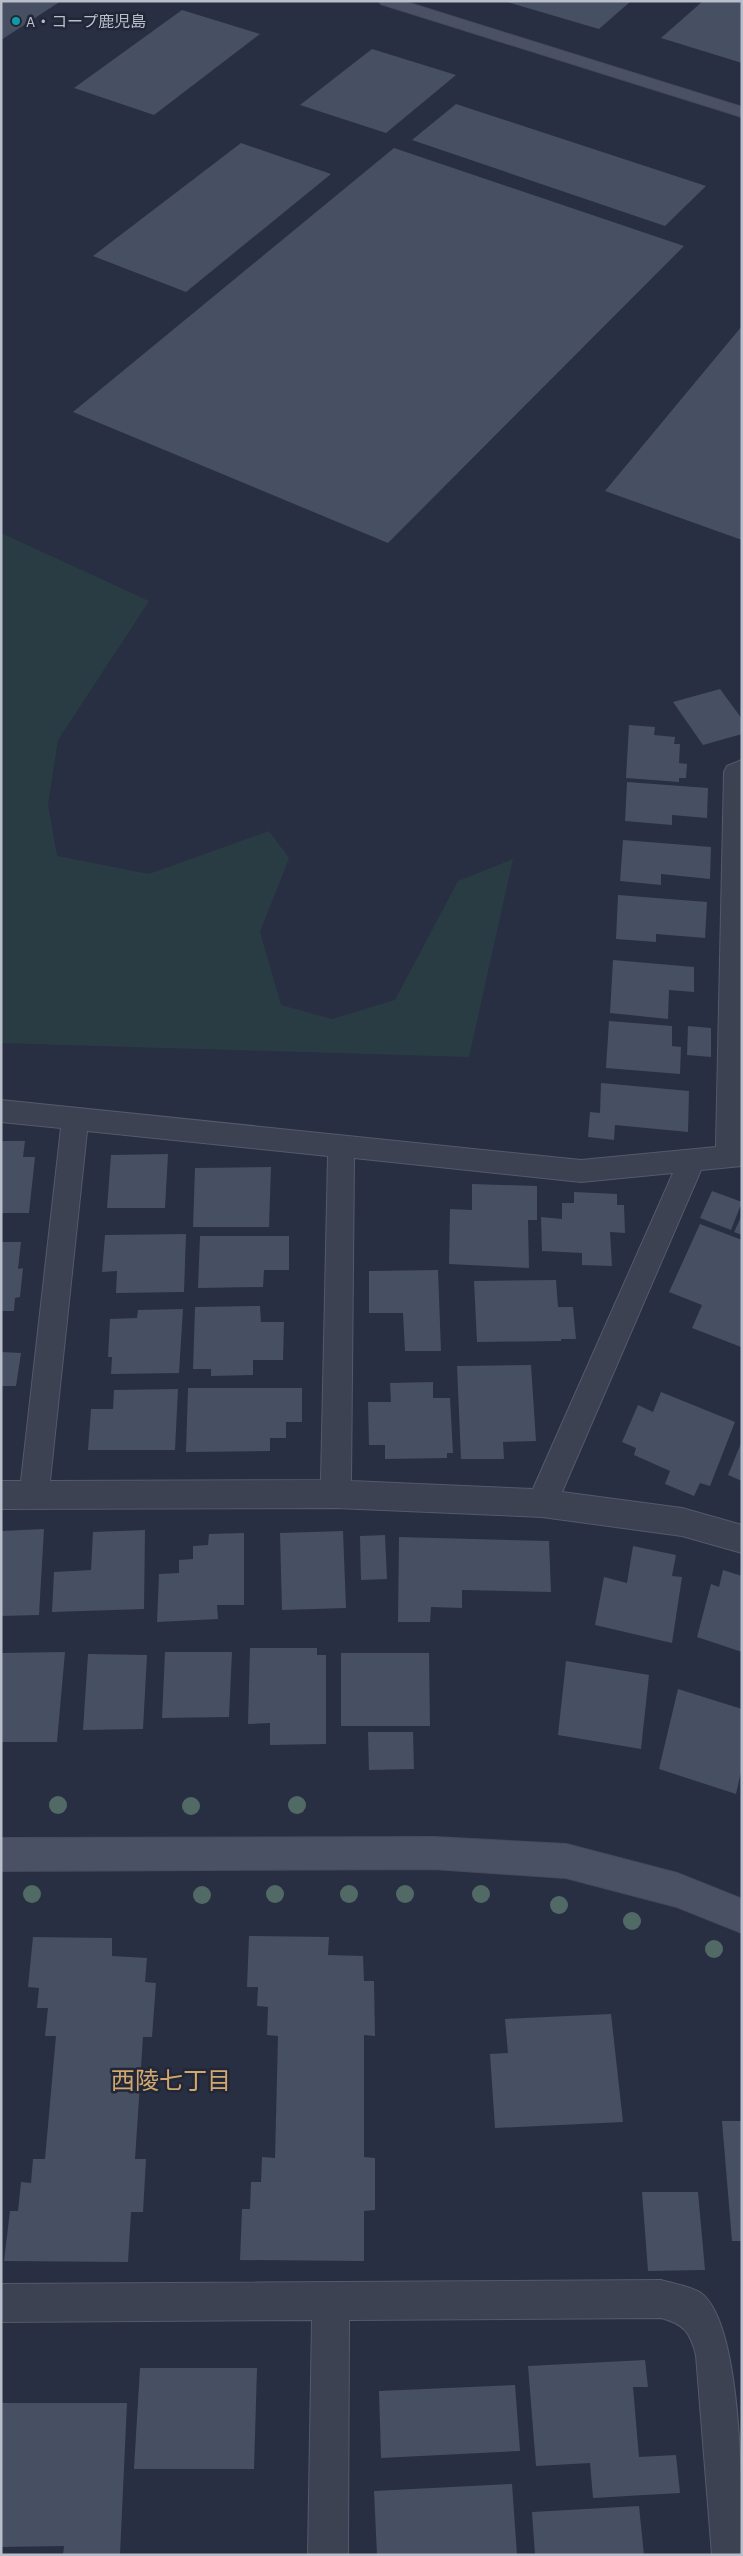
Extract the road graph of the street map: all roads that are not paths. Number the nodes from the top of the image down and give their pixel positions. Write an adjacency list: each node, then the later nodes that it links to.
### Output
1 (386, 1): 2 (street)
2 (742, 112)
3 (742, 768): 7 (street)
4 (1, 1112): 5 (street)
5 (75, 1119): 6 (street); 10 (street)
6 (341, 1146): 8 (street); 9 (street)
7 (735, 1156): 8 (street)
8 (692, 1160): 12 (street)
9 (336, 1494): 10 (street); 12 (street)
10 (34, 1495): 11 (street)
11 (1, 1496)
12 (542, 1503): 13 (street)
13 (742, 1539)
14 (1, 1855): 15 (street)
15 (742, 1916)
16 (331, 2301): 17 (street); 18 (street); 19 (street)
17 (1, 2303)
18 (328, 2555)
19 (732, 2555)

